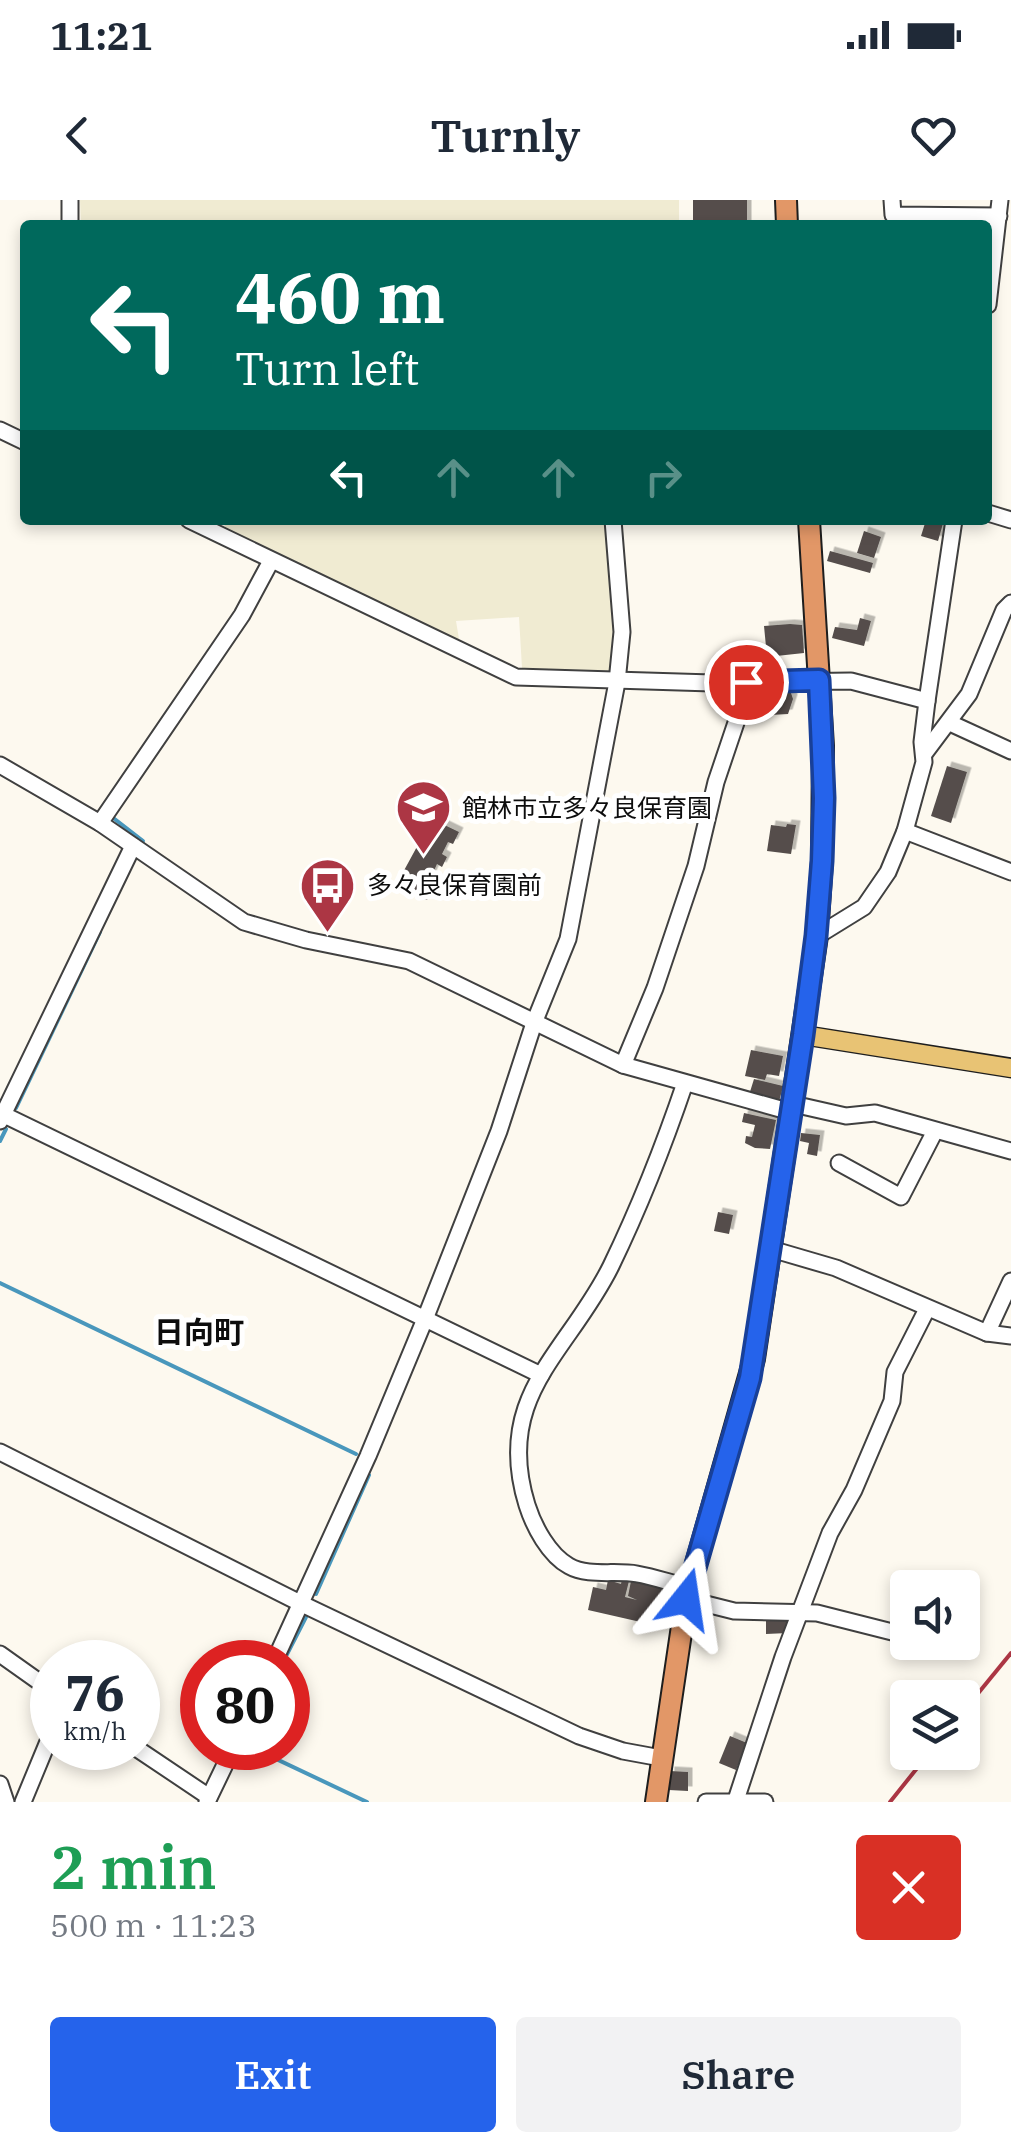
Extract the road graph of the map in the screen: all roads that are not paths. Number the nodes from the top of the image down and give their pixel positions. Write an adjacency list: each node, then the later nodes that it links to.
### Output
1 (892, 200): 2 (street)
2 (1000, 208): 3 (street)
3 (1004, 249): 4 (street)
4 (992, 291)
5 (613, 525): 12 (street)
6 (808, 525): 11 (highway)
7 (953, 525): 14 (street)
8 (215, 526): 9 (street)
9 (272, 561): 12 (street); 19 (street)
10 (1011, 603): 15 (street)
11 (819, 680): 13 (street); 14 (street); 23 (highway)
12 (617, 682): 13 (street); 24 (street)
13 (746, 682): 26 (street)
14 (927, 702): 17 (street)
15 (950, 723): 16 (street); 17 (street)
16 (1011, 751)
17 (924, 754): 20 (street)
18 (0, 765): 19 (street)
19 (100, 823): 21 (street)
20 (904, 832): 22 (street); 23 (street)
21 (134, 846): 24 (street); 30 (street)
22 (1011, 872)
23 (816, 936): 25 (highway)
24 (534, 1023): 26 (street); 37 (street)
25 (803, 1035): 27 (main road); 29 (highway)
26 (623, 1065): 28 (street)
27 (1011, 1068)
28 (685, 1082): 29 (street); 40 (street)
29 (792, 1108): 31 (street); 34 (highway)
30 (1, 1116): 37 (street)
31 (935, 1131): 32 (street); 33 (street)
32 (1011, 1152)
33 (839, 1163)
34 (771, 1249): 36 (street); 42 (highway)
35 (1011, 1282): 38 (street)
36 (927, 1309): 38 (street); 44 (street)
37 (425, 1318): 40 (street); 43 (street)
38 (987, 1333): 39 (street)
39 (1011, 1336)
40 (541, 1375): 42 (street)
41 (0, 1452): 43 (street)
42 (687, 1593): 44 (street); 49 (highway)
43 (302, 1604): 46 (street); 49 (street)
44 (800, 1612): 45 (street); 55 (street)
45 (890, 1632)
46 (285, 1640)
47 (0, 1654): 48 (street)
48 (30, 1675)
49 (660, 1758): 58 (highway)
50 (160, 1765): 54 (street)
51 (36, 1770): 57 (street)
52 (222, 1770): 54 (street)
53 (0, 1784): 56 (street)
54 (208, 1799)
55 (736, 1800): 59 (street); 60 (street)
56 (6, 1802)
57 (23, 1802)
58 (656, 1802)
59 (706, 1802)
60 (757, 1802)

